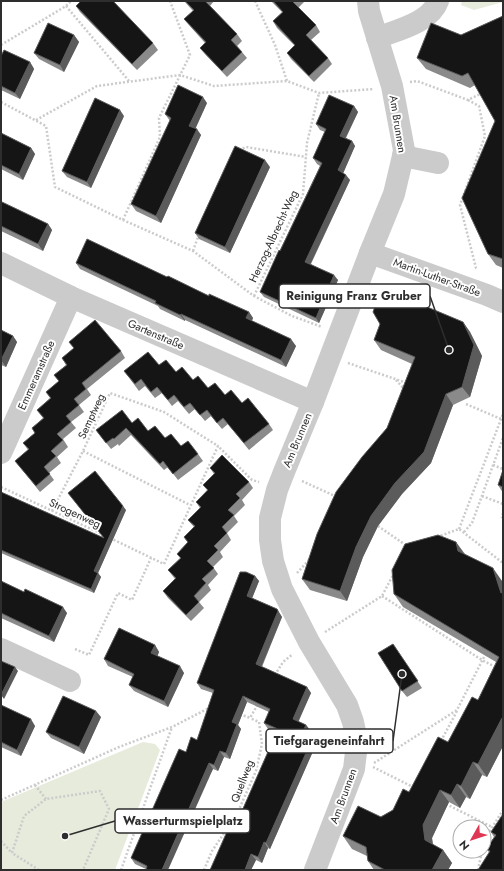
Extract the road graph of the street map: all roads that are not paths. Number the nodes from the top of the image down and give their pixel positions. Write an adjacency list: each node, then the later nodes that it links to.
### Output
1 (368, 1): 3 (street, Am Brunnen)
2 (438, 1): 3 (street)
3 (377, 38): 4 (street, Am Brunnen)
4 (403, 156): 5 (street); 6 (street, Am Brunnen)
5 (438, 163)
6 (370, 253): 9 (street, Martin-Luther-Straße); 10 (street, Am Brunnen)
7 (1, 263): 8 (street, Gartenstraße)
8 (72, 297): 10 (street, Gartenstraße); 11 (street, Emmeramstraße)
9 (503, 302)
10 (313, 402): 14 (street, Am Brunnen)
11 (1, 453)
12 (1, 649): 13 (street)
13 (70, 681)
14 (315, 870)

